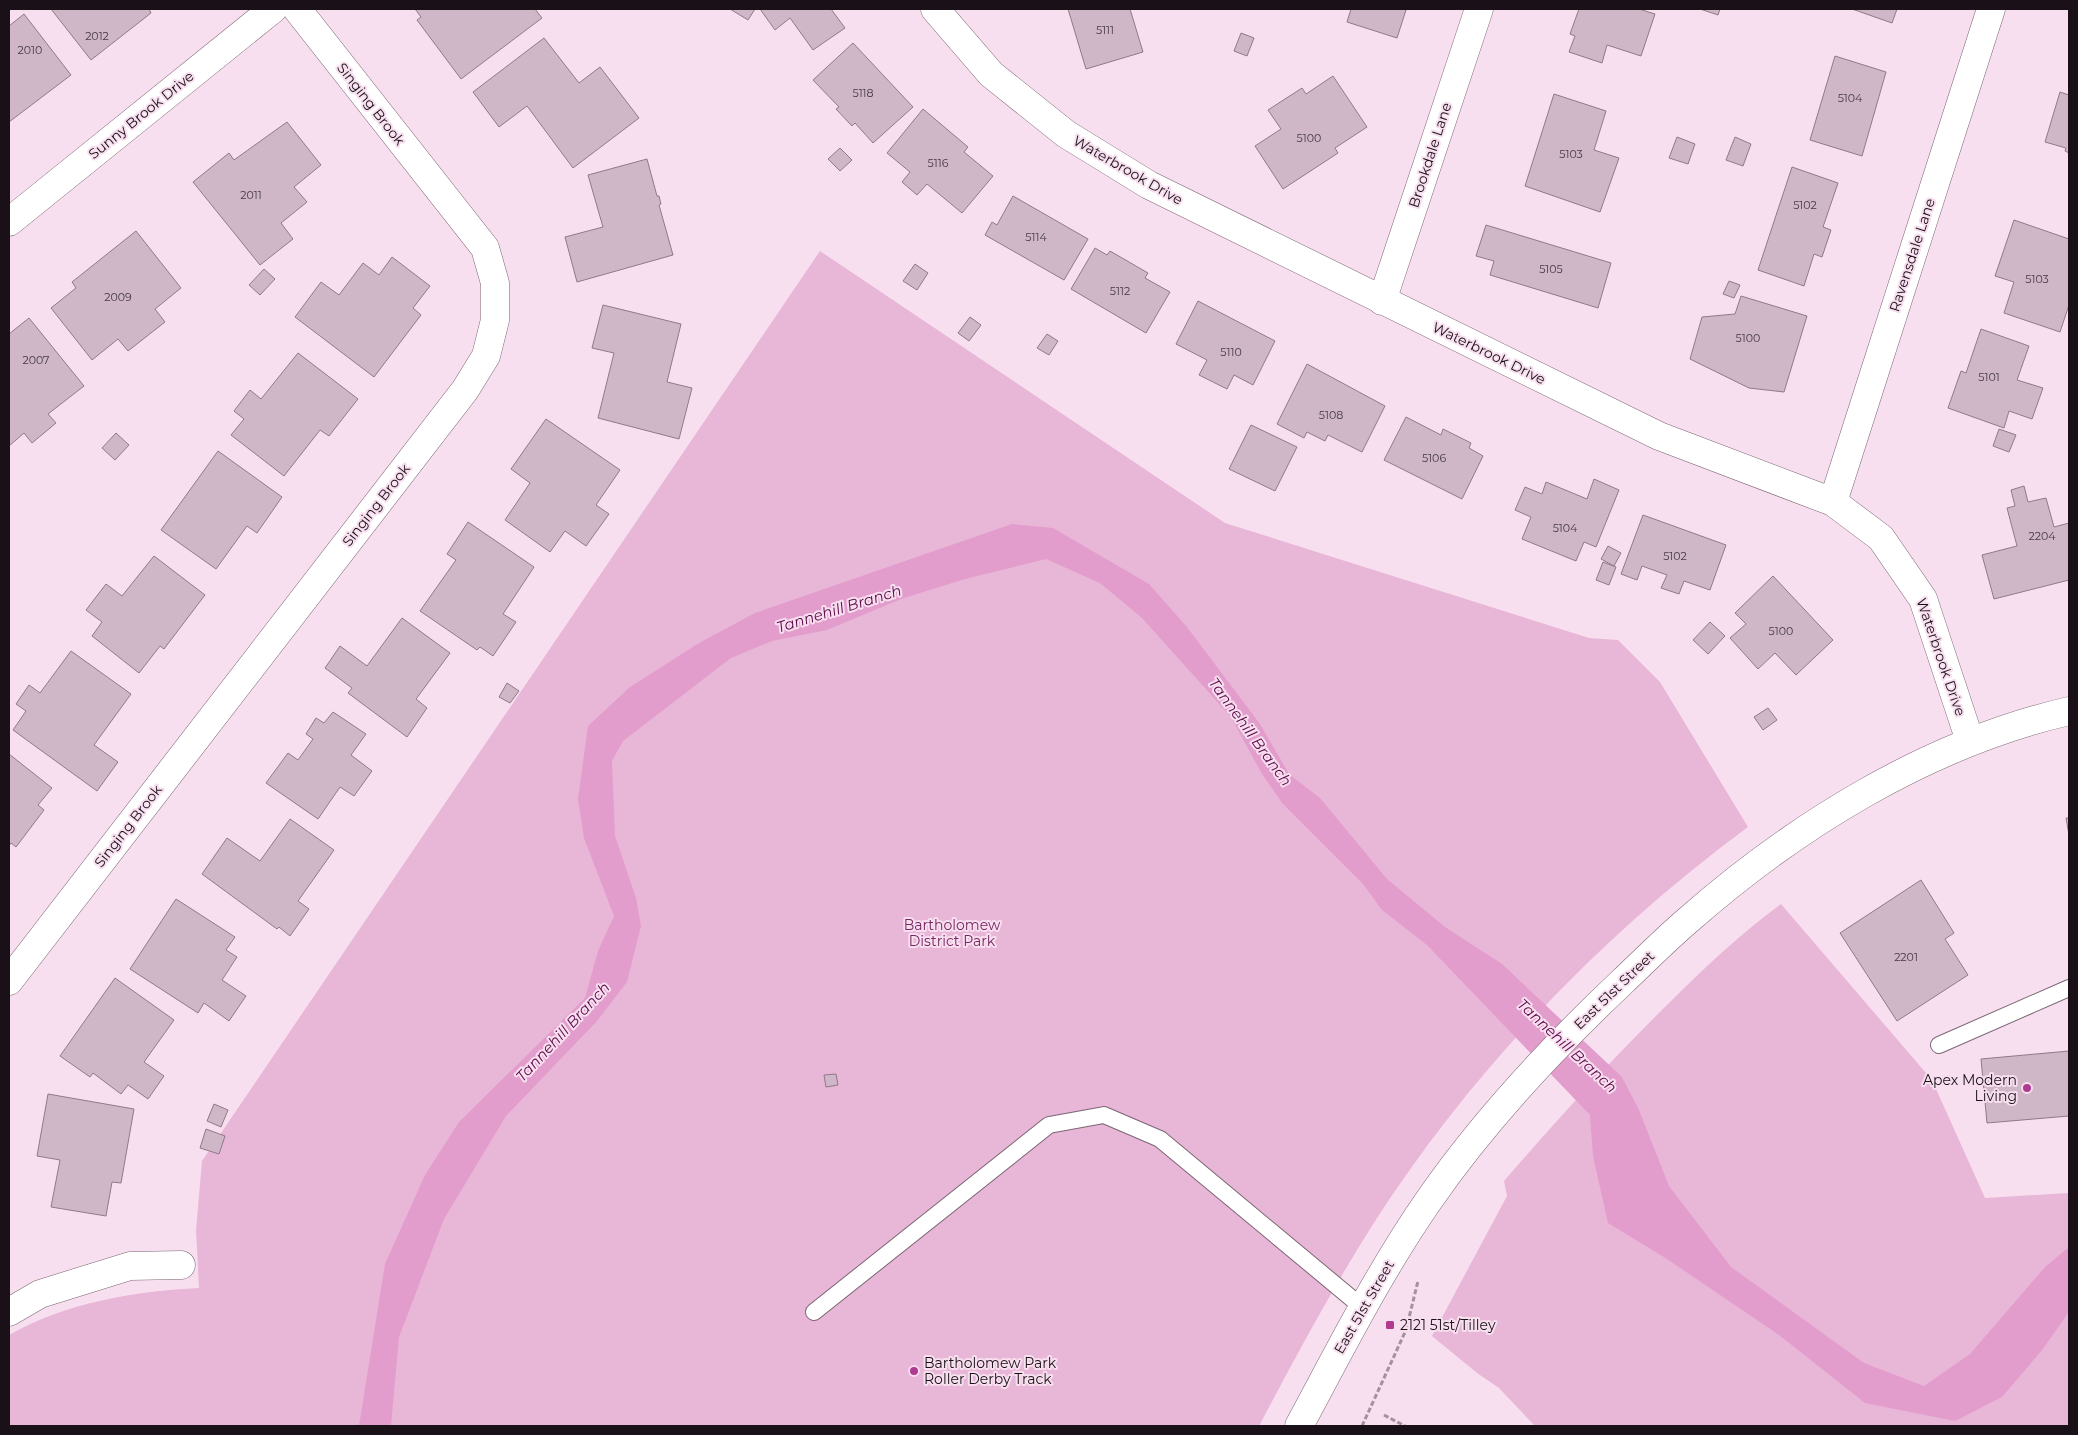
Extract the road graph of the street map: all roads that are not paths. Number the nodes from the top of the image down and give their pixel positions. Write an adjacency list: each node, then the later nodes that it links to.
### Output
1 (273, 9): 6 (street, Sunny Brook Drive)
2 (297, 9): 11 (street, Singing Brook)
3 (935, 9): 7 (street, Waterbrook Drive)
4 (1479, 9): 7 (street, Brookdale Lane)
5 (1991, 9): 8 (street, Ravensdale Lane)
6 (9, 222)
7 (1382, 301): 8 (street, Waterbrook Drive)
8 (1832, 502): 10 (street, Waterbrook Drive)
9 (2069, 711): 10 (street, East 51st Street)
10 (1970, 741): 15 (street, East 51st Street)
11 (9, 981)
12 (2069, 988): 13 (lane)
13 (1939, 1045)
14 (181, 1265): 16 (street)
15 (1362, 1307): 17 (lane); 18 (street, East 51st Street)
16 (9, 1312)
17 (814, 1312)
18 (1299, 1426)

